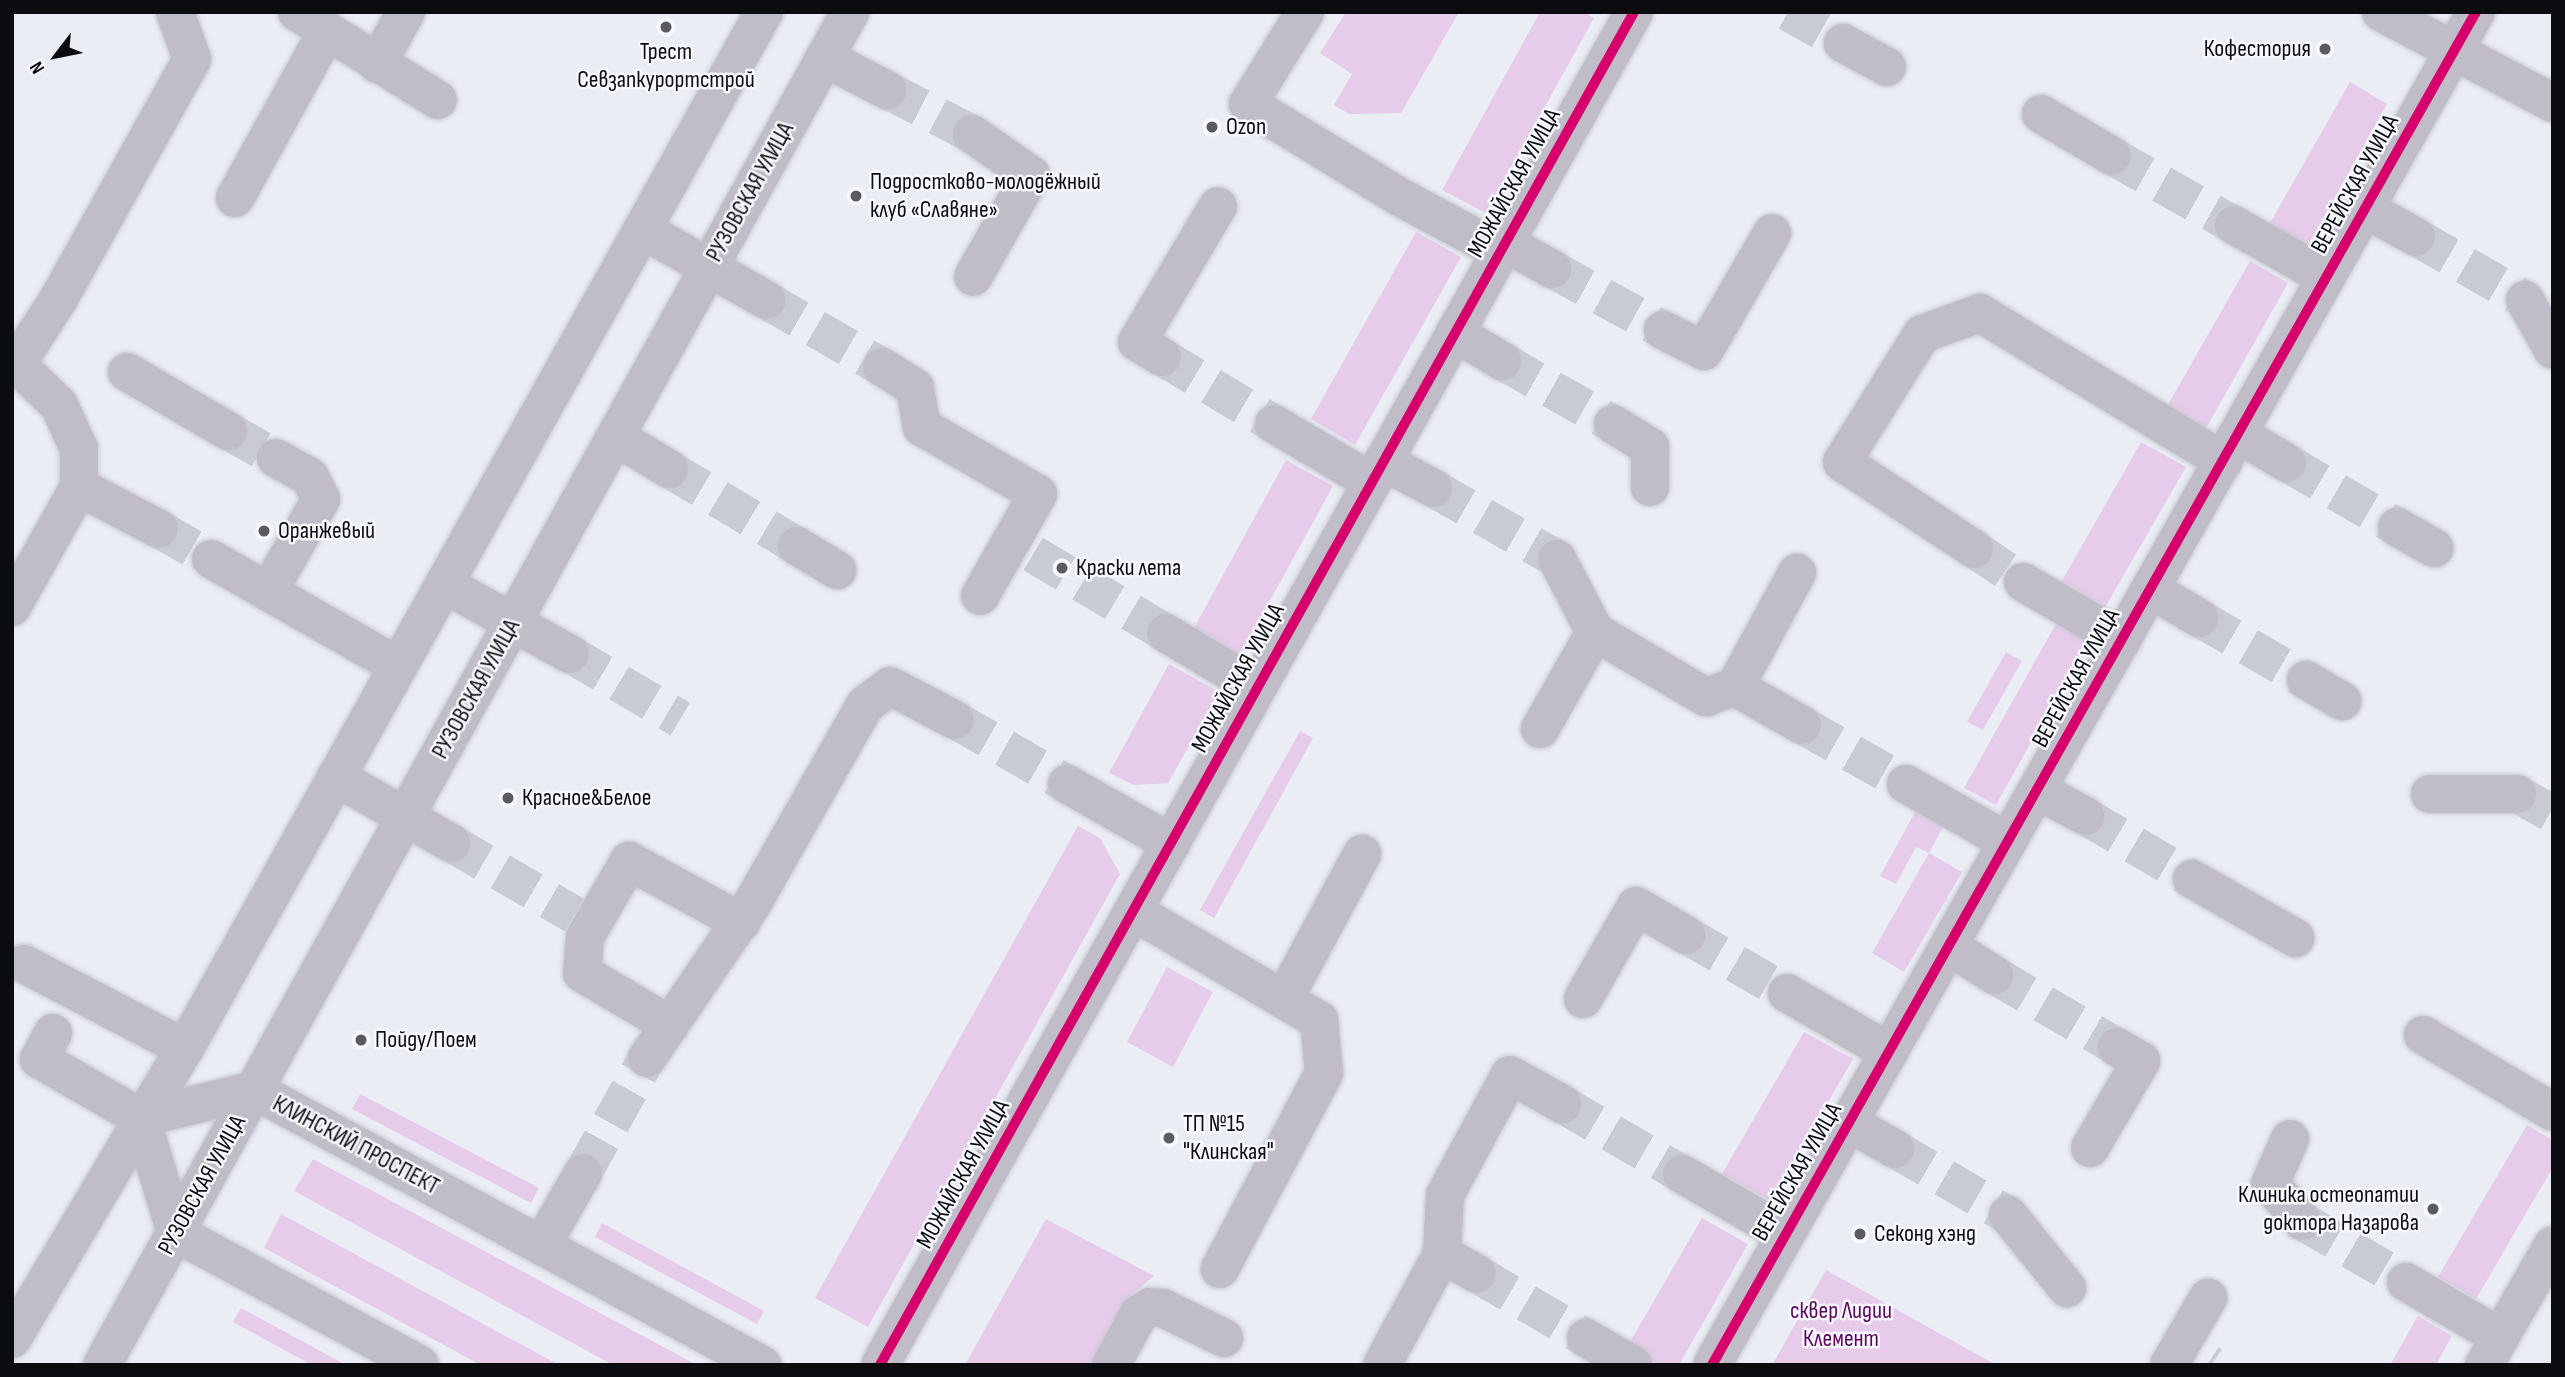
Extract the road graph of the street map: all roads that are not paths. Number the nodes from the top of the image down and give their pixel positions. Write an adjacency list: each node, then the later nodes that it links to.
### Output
1 (175, 12): 39 (street)
2 (406, 12): 13 (street)
3 (764, 12): 25 (street)
4 (850, 12): 12 (street, РУЗОВСКАЯ УЛИЦА)
5 (1305, 12): 28 (street)
6 (1634, 12): 28 (street, МОЖАЙСКАЯ УЛИЦА)
7 (2381, 12): 11 (street)
8 (2476, 12): 11 (street, ВЕРЕЙСКАЯ УЛИЦА)
9 (312, 22): 13 (street); 21 (street)
10 (1843, 43): 14 (street)
11 (2454, 51): 17 (street); 23 (street, ВЕРЕЙСКАЯ УЛИЦА)
12 (825, 58): 15 (street); 29 (street, РУЗОВСКАЯ УЛИЦА)
13 (377, 64): 16 (street)
14 (1887, 67)
15 (887, 90)
16 (438, 100)
17 (2553, 103)
18 (2041, 114): 20 (street)
19 (972, 134): 31 (street)
20 (2112, 156)
21 (235, 198)
22 (1218, 206): 38 (street)
23 (2365, 209): 27 (street); 32 (street, ВЕРЕЙСКАЯ УЛИЦА)
24 (2234, 225): 32 (street)
25 (643, 230): 29 (street); 65 (street)
26 (1772, 233): 35 (street)
27 (2416, 237)
28 (1503, 247): 30 (street); 36 (street, МОЖАЙСКАЯ УЛИЦА)
29 (709, 267): 33 (street); 46 (street, РУЗОВСКАЯ УЛИЦА)
30 (1552, 269)
31 (973, 277)
32 (2326, 277): 47 (street, ВЕРЕЙСКАЯ УЛИЦА)
33 (766, 300)
34 (2525, 300): 37 (street)
35 (1663, 330)
36 (1455, 334): 40 (street); 51 (street, МОЖАЙСКАЯ УЛИЦА)
37 (2553, 350)
38 (1162, 357)
39 (15, 361): 52 (street)
40 (1502, 361)
41 (882, 367): 68 (street)
42 (127, 372): 45 (street)
43 (1274, 424): 51 (street)
44 (1613, 424): 53 (street)
45 (228, 431)
46 (615, 437): 50 (street); 71 (street, РУЗОВСКАЯ УЛИЦА)
47 (2231, 448): 49 (street); 59 (street); 66 (street, ВЕРЕЙСКАЯ УЛИЦА)
48 (276, 458): 67 (street)
49 (2287, 463)
50 (669, 469)
51 (1378, 471): 54 (street); 79 (street, МОЖАЙСКАЯ УЛИЦА)
52 (79, 487): 56 (street); 69 (street)
53 (1650, 487)
54 (1433, 488)
55 (2397, 527): 58 (street)
56 (159, 529)
57 (797, 546): 62 (street)
58 (2434, 548)
59 (1974, 550)
60 (211, 559): 67 (street)
61 (1557, 559): 72 (street)
62 (838, 570)
63 (1797, 573): 78 (street)
64 (2023, 582): 74 (street)
65 (444, 584): 71 (street); 76 (street)
66 (2150, 589): 70 (street); 74 (street, ВЕРЕЙСКАЯ УЛИЦА)
67 (268, 592): 76 (street)
68 (980, 596)
69 (12, 607)
70 (2199, 618)
71 (512, 622): 75 (street); 91 (street, РУЗОВСКАЯ УЛИЦА)
72 (1595, 632): 78 (street); 83 (street)
73 (1166, 633): 79 (street)
74 (2122, 640): 87 (street, ВЕРЕЙСКАЯ УЛИЦА)
75 (570, 654)
76 (398, 666): 84 (street)
77 (2306, 680): 80 (street)
78 (1735, 687): 82 (street)
79 (1257, 688): 94 (street, МОЖАЙСКАЯ УЛИЦА)
80 (2342, 701)
81 (955, 720): 98 (street)
82 (1802, 725)
83 (1540, 729)
84 (336, 778): 91 (street); 111 (street)
85 (1067, 784): 94 (street)
86 (1906, 785): 92 (street)
87 (2037, 789): 90 (street); 92 (street, ВЕРЕЙСКАЯ УЛИЦА)
88 (2430, 794): 89 (street)
89 (2517, 794)
90 (2085, 816)
91 (405, 817): 93 (street); 114 (street, РУЗОВСКАЯ УЛИЦА)
92 (2008, 842): 101 (street, ВЕРЕЙСКАЯ УЛИЦА)
93 (451, 843)
94 (1171, 843): 97 (street, МОЖАЙСКАЯ УЛИЦА)
95 (1362, 854): 105 (street)
96 (2192, 879): 100 (street)
97 (1133, 911): 105 (street); 144 (street, МОЖАЙСКАЯ УЛИЦА)
98 (741, 922): 107 (street); 107 (street)
99 (1686, 935): 106 (street)
100 (2295, 939)
101 (1949, 946): 103 (street); 112 (street, ВЕРЕЙСКАЯ УЛИЦА)
102 (24, 964): 111 (street)
103 (1994, 975)
104 (1787, 993): 112 (street)
105 (1284, 999): 131 (street)
106 (1583, 999)
107 (670, 1025): 113 (street)
108 (53, 1033): 117 (street)
109 (2423, 1035): 116 (street)
110 (2118, 1047): 120 (street)
111 (185, 1048): 117 (street)
112 (1889, 1052): 118 (street, ВЕРЕЙСКАЯ УЛИЦА)
113 (647, 1058)
114 (254, 1090): 117 (street, КЛИНСКИЙ ПРОСПЕКТ); 126 (street, РУЗОВСКАЯ УЛИЦА); 128 (street, КЛИНСКИЙ ПРОСПЕКТ)
115 (1562, 1104): 130 (street)
116 (2553, 1112)
117 (141, 1118): 126 (street); 138 (street)
118 (1849, 1123): 121 (street); 127 (street, ВЕРЕЙСКАЯ УЛИЦА)
119 (2290, 1139): 125 (street)
120 (2090, 1148)
121 (1895, 1149)
122 (583, 1172): 128 (street)
123 (1682, 1174): 127 (street)
124 (2008, 1215): 134 (street)
125 (2302, 1221)
126 (176, 1233): 141 (street, РУЗОВСКАЯ УЛИЦА); 142 (street)
127 (1786, 1234): 148 (street, ВЕРЕЙСКАЯ УЛИЦА)
128 (541, 1245): 143 (street, КЛИНСКИЙ ПРОСПЕКТ)
129 (2553, 1245): 139 (street)
130 (1443, 1254): 132 (street); 146 (street)
131 (1220, 1269)
132 (1477, 1274)
133 (2406, 1282): 139 (street)
134 (2067, 1288)
135 (2208, 1298): 140 (street)
136 (1224, 1338): 145 (street)
137 (1586, 1338): 147 (street)
138 (12, 1339)
139 (2492, 1351)
140 (2186, 1358)
141 (102, 1365)
142 (420, 1365)
143 (762, 1365)
144 (880, 1365)
145 (1111, 1365)
146 (1382, 1365)
147 (1633, 1365)
148 (1712, 1365)

